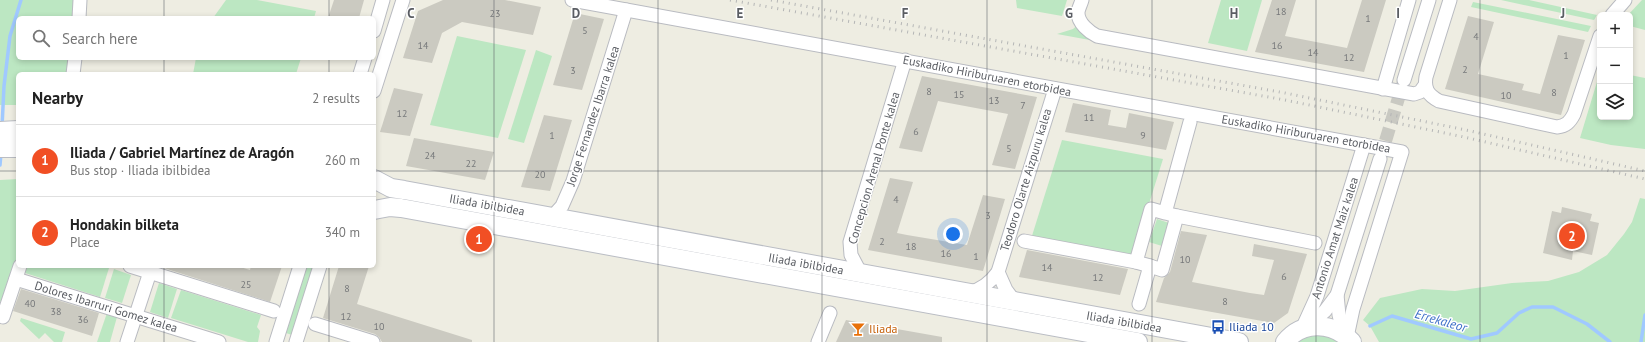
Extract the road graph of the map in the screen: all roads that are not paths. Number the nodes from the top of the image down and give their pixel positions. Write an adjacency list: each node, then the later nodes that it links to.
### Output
1 (80, 0): 12 (street)
2 (383, 0): 13 (street)
3 (403, 0): 21 (street)
4 (572, 0): 10 (street, Euskadiko Hiriburuaren etorbidea)
5 (1082, 0): 23 (street)
6 (1409, 0): 23 (street)
7 (1429, 0): 20 (street)
8 (1450, 0): 24 (street)
9 (1625, 0): 11 (street)
10 (626, 10): 17 (street, Euskadiko Hiriburuaren etorbidea); 35 (street, Jorge Fernandez Ibarra kalea)
11 (1615, 12)
12 (79, 16)
13 (376, 24)
14 (1597, 45): 24 (street)
15 (75, 60): 18 (street)
16 (364, 60): 19 (street)
17 (905, 60): 22 (street, Euskadiko Hiriburuaren etorbidea); 45 (street, Concepcion Arenal Ponte kalea)
18 (73, 72)
19 (361, 72)
20 (1404, 80)
21 (376, 85)
22 (1055, 88): 28 (street, Euskadiko Hiriburuaren etorbidea); 44 (street, Teodoro Olarte Aizpuru kalea)
23 (1383, 89): 24 (street)
24 (1427, 90)
25 (1190, 122): 34 (street)
26 (16, 130): 27 (street)
27 (0, 131)
28 (1364, 144): 55 (street, Antonio Amat Maiz kalea); 56 (street, Euskadiko Hiriburuaren etorbidea)
29 (0, 148): 30 (street)
30 (16, 148)
31 (1380, 159): 47 (street, Antonio Amat Maiz kalea)
32 (376, 180): 35 (street, Iliada ibilbidea)
33 (376, 210): 63 (street, Iliada ibilbidea)
34 (1171, 214): 37 (street); 38 (street); 39 (street)
35 (552, 217): 45 (street, Iliada ibilbidea)
36 (1024, 241): 38 (street)
37 (1315, 243)
38 (1136, 262): 39 (street)
39 (1150, 266): 49 (street)
40 (299, 268): 59 (street)
41 (319, 268): 60 (street)
42 (151, 269): 50 (street); 52 (street)
43 (18, 272): 52 (street, Dolores Ibarruri Gomez kalea); 53 (street)
44 (998, 272): 46 (street, Teodoro Olarte Aizpuru kalea); 48 (street)
45 (861, 274): 46 (street, Iliada ibilbidea)
46 (968, 293): 48 (street, Iliada ibilbidea)
47 (1337, 295): 55 (street, Antonio Amat Maiz kalea); 56 (street, Antonio Amat Maiz kalea)
48 (1014, 302): 64 (street, Iliada ibilbidea)
49 (1139, 304)
50 (274, 311)
51 (830, 313): 62 (street)
52 (136, 316): 57 (street); 58 (street, Dolores Ibarruri Gomez kalea)
53 (3, 317)
54 (315, 324): 61 (street)
55 (1304, 328): 56 (street); 65 (street)
56 (1348, 338)
57 (127, 342)
58 (219, 342)
59 (276, 342)
60 (296, 342)
61 (373, 342)
62 (818, 342)
63 (1138, 342)
64 (1239, 342)
65 (1285, 342)

